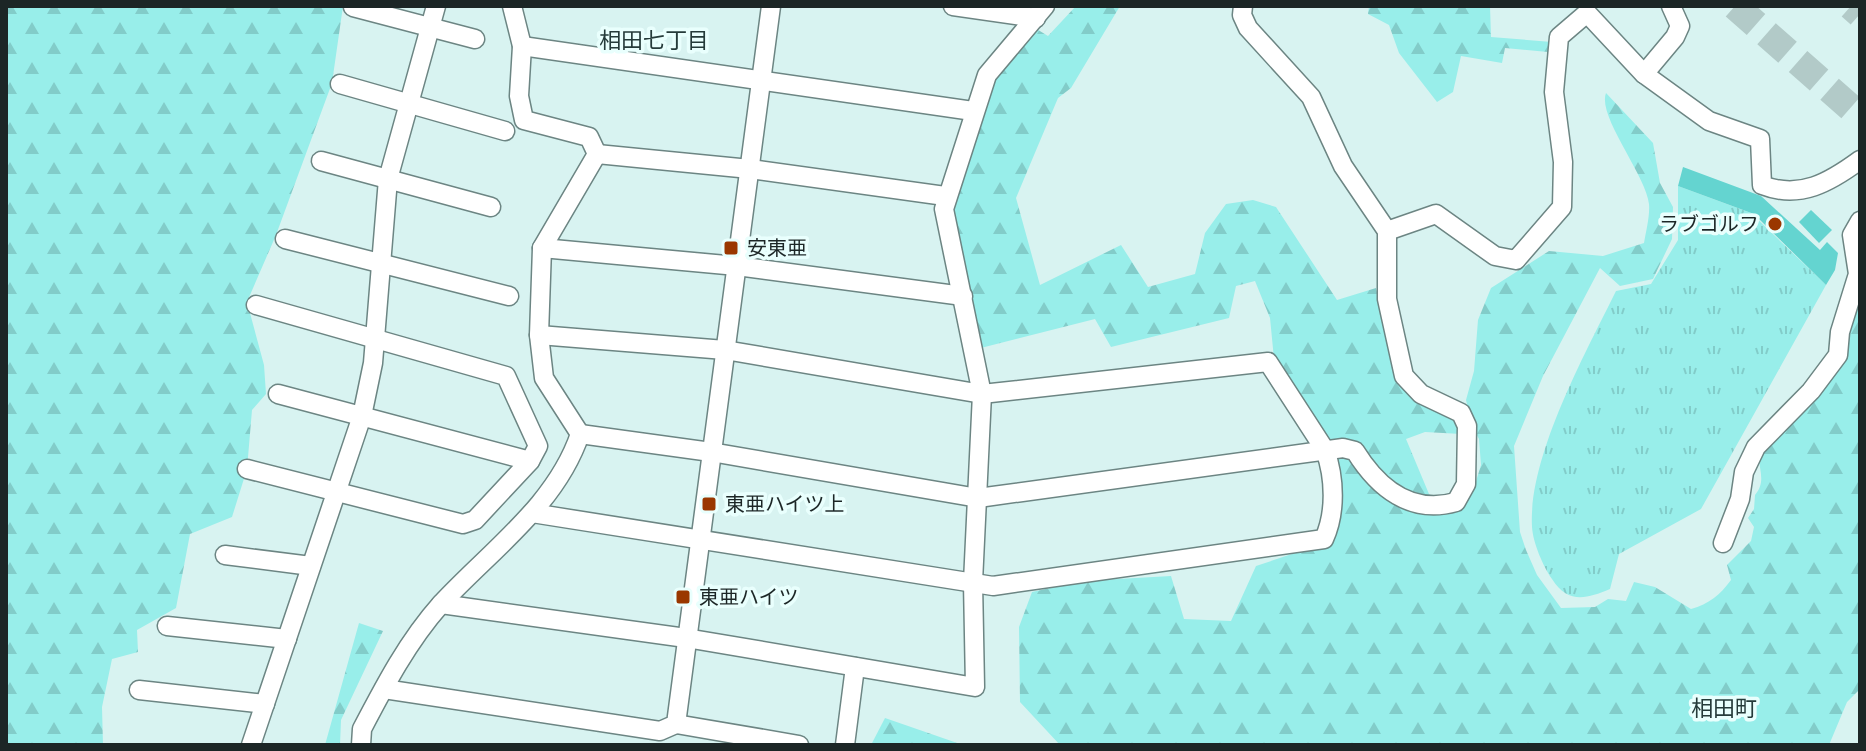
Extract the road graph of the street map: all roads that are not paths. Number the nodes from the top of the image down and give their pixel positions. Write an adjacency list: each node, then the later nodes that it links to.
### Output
1 (436, 6): 9 (street)
2 (512, 6): 11 (street)
3 (771, 6): 13 (street)
4 (953, 6): 8 (street)
5 (1243, 6): 26 (street)
6 (1671, 6): 12 (street)
7 (353, 7): 9 (street)
8 (1040, 12): 16 (street)
9 (431, 25): 10 (street); 15 (street)
10 (475, 39)
11 (522, 46): 13 (street); 18 (street)
12 (1644, 74): 19 (street); 26 (street)
13 (762, 80): 16 (street); 21 (street)
14 (340, 84): 15 (street)
15 (410, 104): 17 (street); 22 (street)
16 (973, 111): 23 (street)
17 (505, 131)
18 (597, 154): 21 (street); 28 (street)
19 (1860, 160)
20 (321, 161): 22 (street)
21 (750, 169): 23 (street); 30 (street)
22 (388, 179): 24 (street); 29 (street)
23 (945, 196): 32 (street)
24 (491, 207)
25 (1860, 221): 49 (street)
26 (1387, 231): 41 (street)
27 (285, 239): 29 (street)
28 (542, 248): 30 (street); 34 (street)
29 (381, 262): 31 (street); 35 (street)
30 (737, 266): 32 (street); 36 (street)
31 (509, 296)
32 (963, 296): 38 (street)
33 (256, 305): 35 (street)
34 (539, 335): 36 (street); 40 (street)
35 (374, 339): 39 (street); 43 (street)
36 (725, 350): 38 (street); 42 (street)
37 (278, 394): 39 (street)
38 (982, 394): 41 (street); 46 (street)
39 (362, 416): 43 (street); 45 (street)
40 (580, 434): 42 (street); 47 (street)
41 (1325, 450): 46 (street); 52 (street)
42 (711, 452): 46 (street); 48 (street)
43 (530, 461): 45 (street)
44 (247, 469): 45 (street)
45 (336, 492): 51 (street)
46 (978, 498): 52 (street)
47 (532, 513): 48 (street); 53 (street)
48 (700, 538): 52 (street); 55 (street)
49 (1723, 543)
50 (225, 555): 51 (street)
51 (311, 566): 56 (street)
52 (973, 582): 57 (street)
53 (441, 604): 55 (street); 58 (street)
54 (167, 626): 56 (street)
55 (686, 638): 57 (street); 61 (street)
56 (287, 639): 60 (street)
57 (855, 667): 65 (street)
58 (384, 689): 61 (street); 63 (street)
59 (139, 690): 60 (street)
60 (265, 704): 62 (street)
61 (662, 733): 64 (street)
62 (251, 745)
63 (361, 745)
64 (799, 745)
65 (845, 745)

